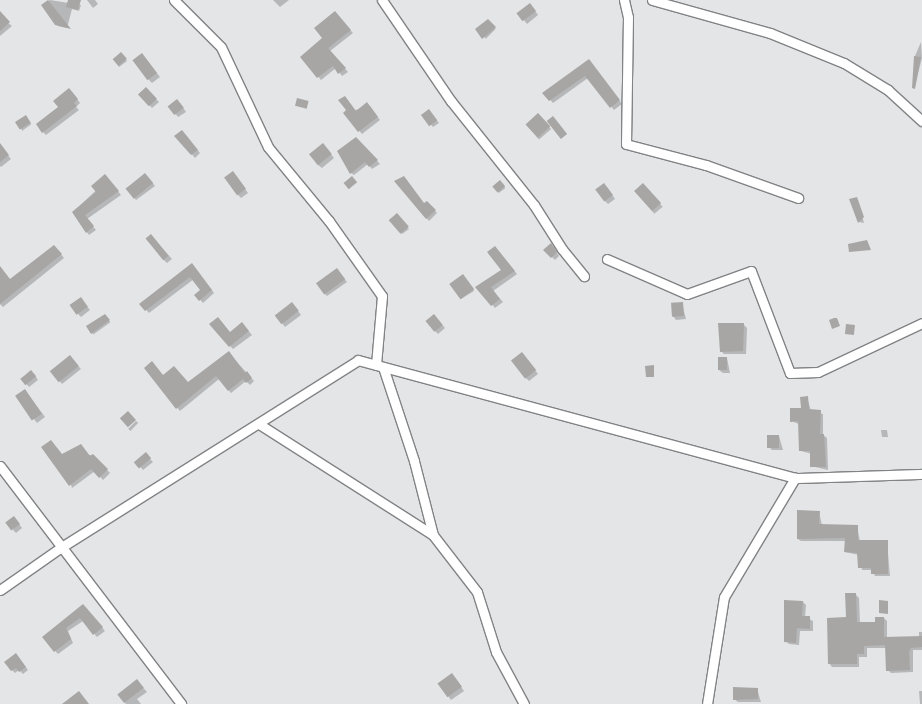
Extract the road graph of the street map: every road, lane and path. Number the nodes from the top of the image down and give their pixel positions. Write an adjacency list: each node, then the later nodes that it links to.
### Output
1 (174, 0): 10 (street)
2 (382, 0): 8 (street)
3 (624, 0): 6 (street)
4 (652, 0): 5 (street)
5 (922, 121)
6 (798, 198)
7 (607, 259): 9 (street)
8 (584, 276)
9 (922, 323)
10 (379, 366): 11 (street); 14 (street); 15 (street)
11 (259, 424): 15 (street); 16 (street)
12 (0, 466): 16 (street)
13 (922, 474): 14 (street)
14 (794, 478): 20 (street)
15 (433, 535): 19 (street)
16 (60, 548): 17 (street); 18 (street)
17 (0, 590)
18 (182, 704)
19 (524, 704)
20 (707, 704)

